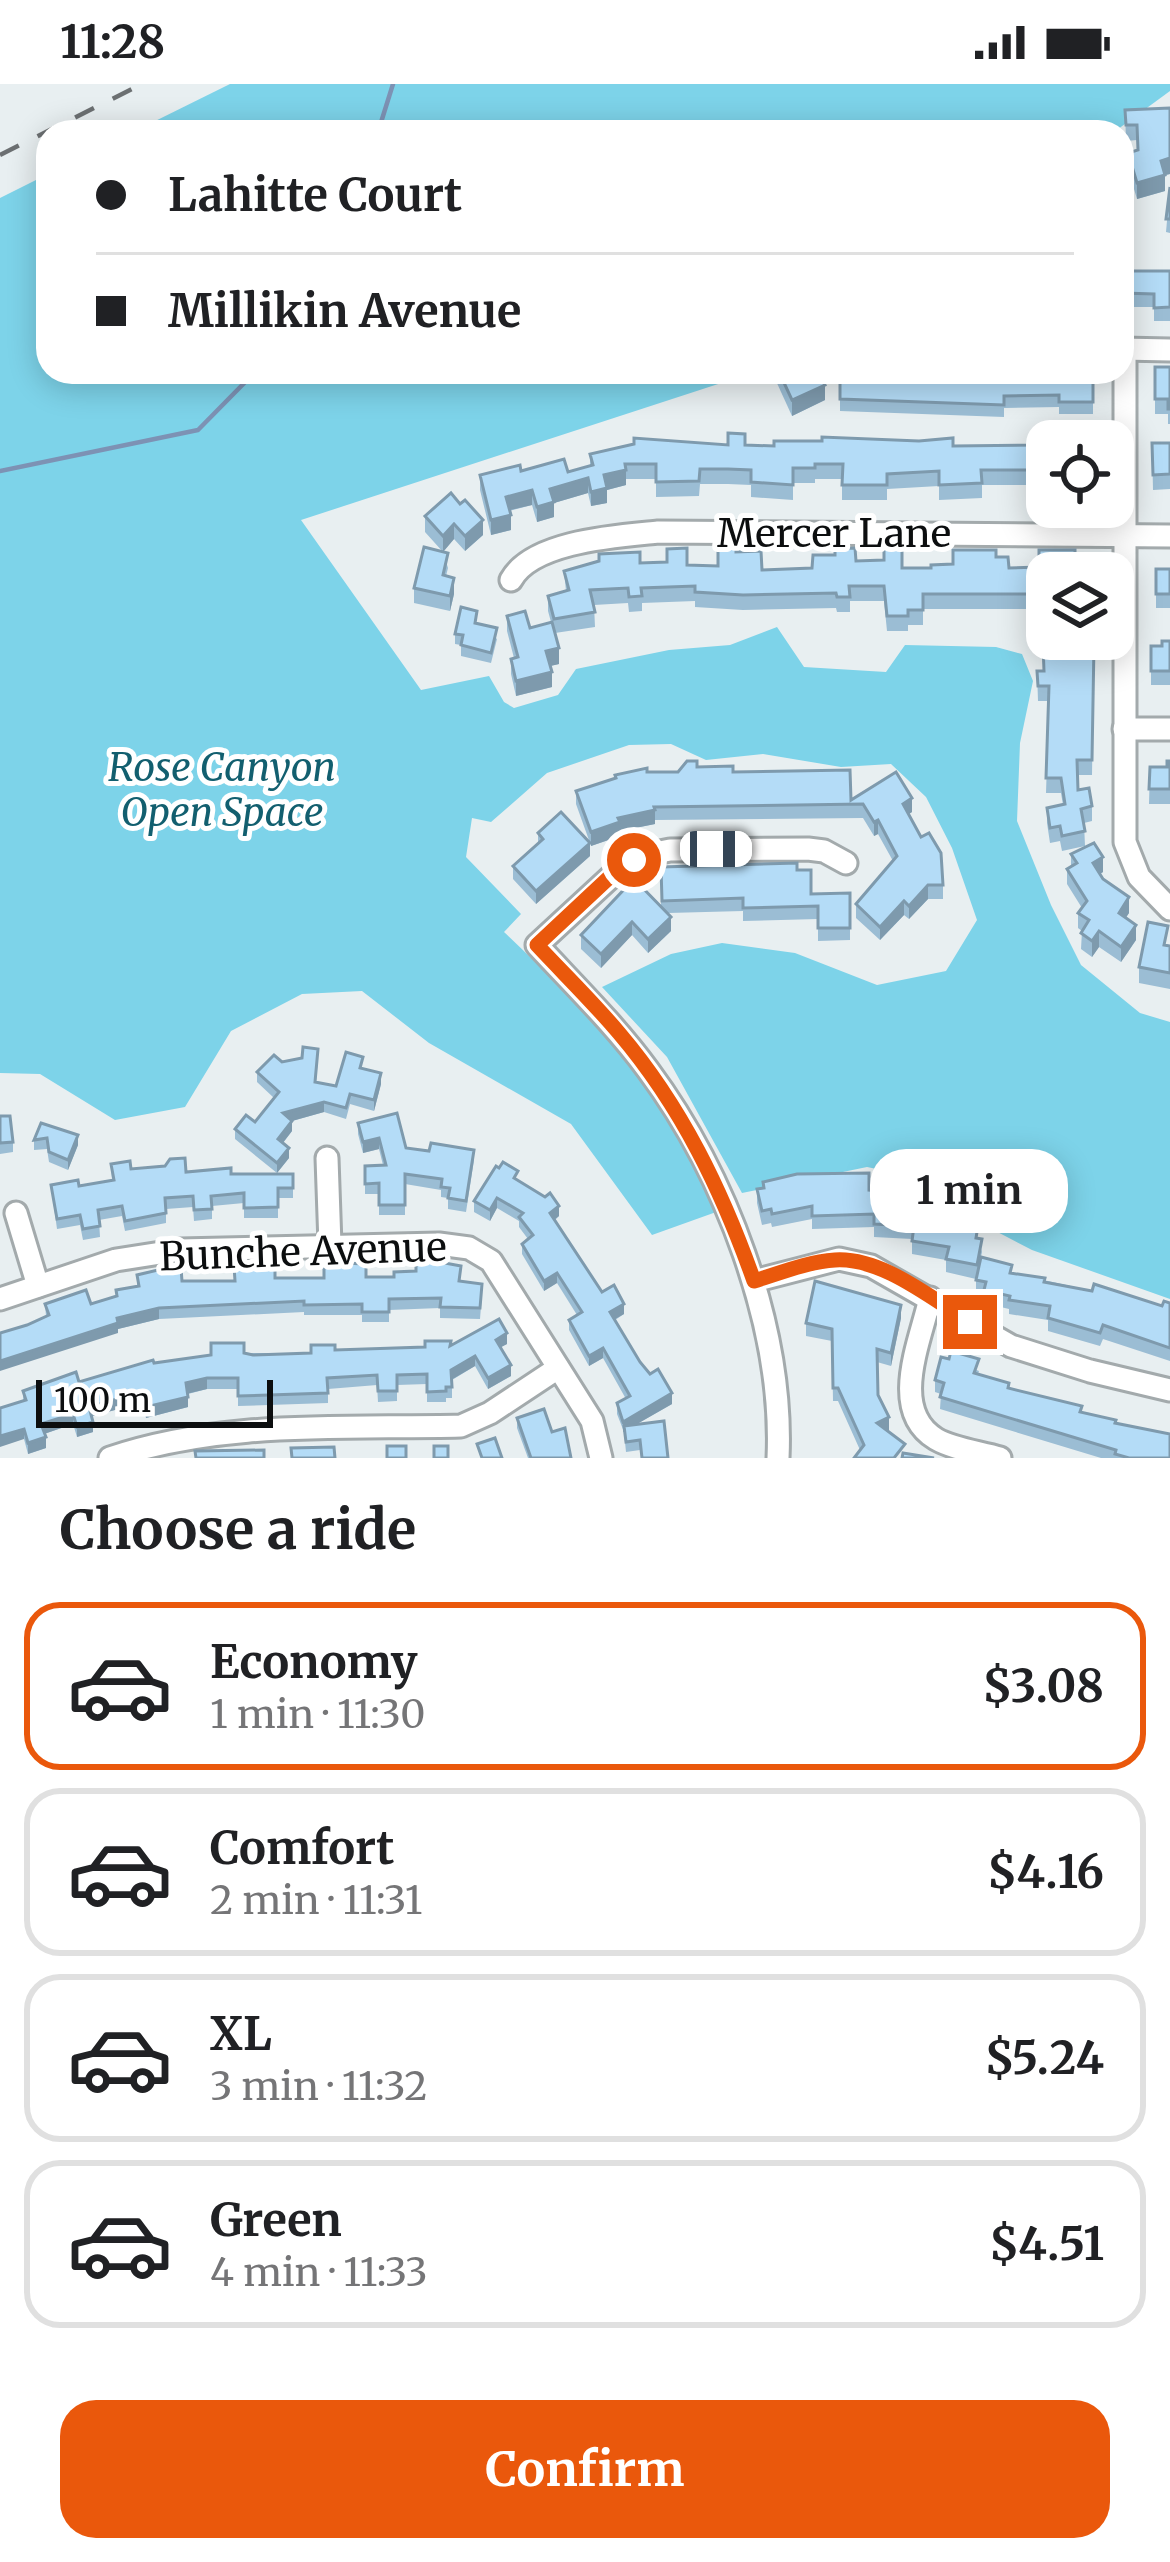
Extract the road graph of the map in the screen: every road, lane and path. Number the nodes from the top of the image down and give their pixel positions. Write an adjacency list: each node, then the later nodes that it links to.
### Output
1 (1134, 349): 2 (street)
2 (1170, 350)
3 (1124, 384): 4 (street)
4 (1125, 536): 5 (street, Mercer Lane); 6 (street, Mercer Lane); 7 (street)
5 (1170, 536)
6 (511, 580)
7 (1124, 729): 8 (street); 10 (street)
8 (1170, 729)
9 (846, 863): 14 (street)
10 (1170, 909)
11 (327, 1158): 13 (street)
12 (16, 1213): 15 (street)
13 (330, 1245): 15 (street, Bunche Avenue); 18 (street, Bunche Avenue)
14 (754, 1281): 16 (street); 22 (street)
15 (38, 1286): 17 (street, Bunche Avenue)
16 (930, 1298): 19 (street); 23 (street)
17 (0, 1299)
18 (558, 1368): 20 (street); 21 (street)
19 (1170, 1390)
20 (110, 1458)
21 (601, 1458)
22 (778, 1458)
23 (1000, 1458)

